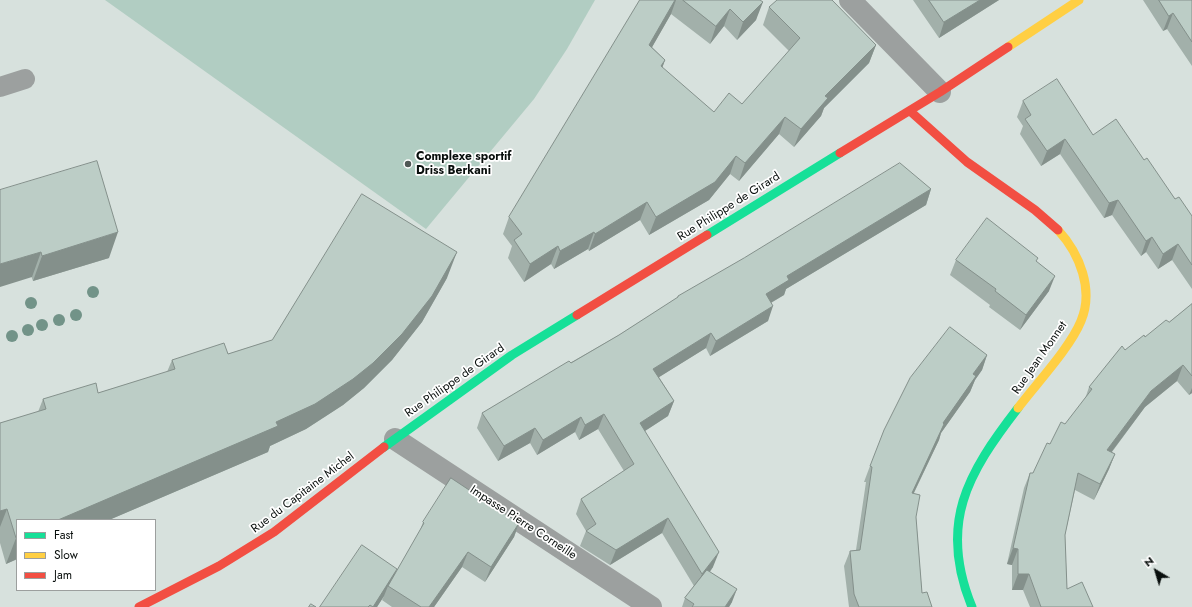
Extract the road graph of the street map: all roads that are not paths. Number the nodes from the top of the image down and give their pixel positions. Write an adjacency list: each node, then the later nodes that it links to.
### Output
1 (850, 0): 5 (street)
2 (1079, 0): 5 (main road, Rue Philippe de Girard)
3 (26, 79): 4 (lane)
4 (0, 87)
5 (940, 92): 6 (main road, Rue Philippe de Girard)
6 (910, 110): 7 (main road, Rue Philippe de Girard); 10 (main road, Rue Jean Monnet)
7 (395, 439): 8 (main road, Rue du Capitaine Michel); 9 (street, Impasse Pierre Corneille)
8 (139, 607)
9 (651, 607)
10 (972, 607)

